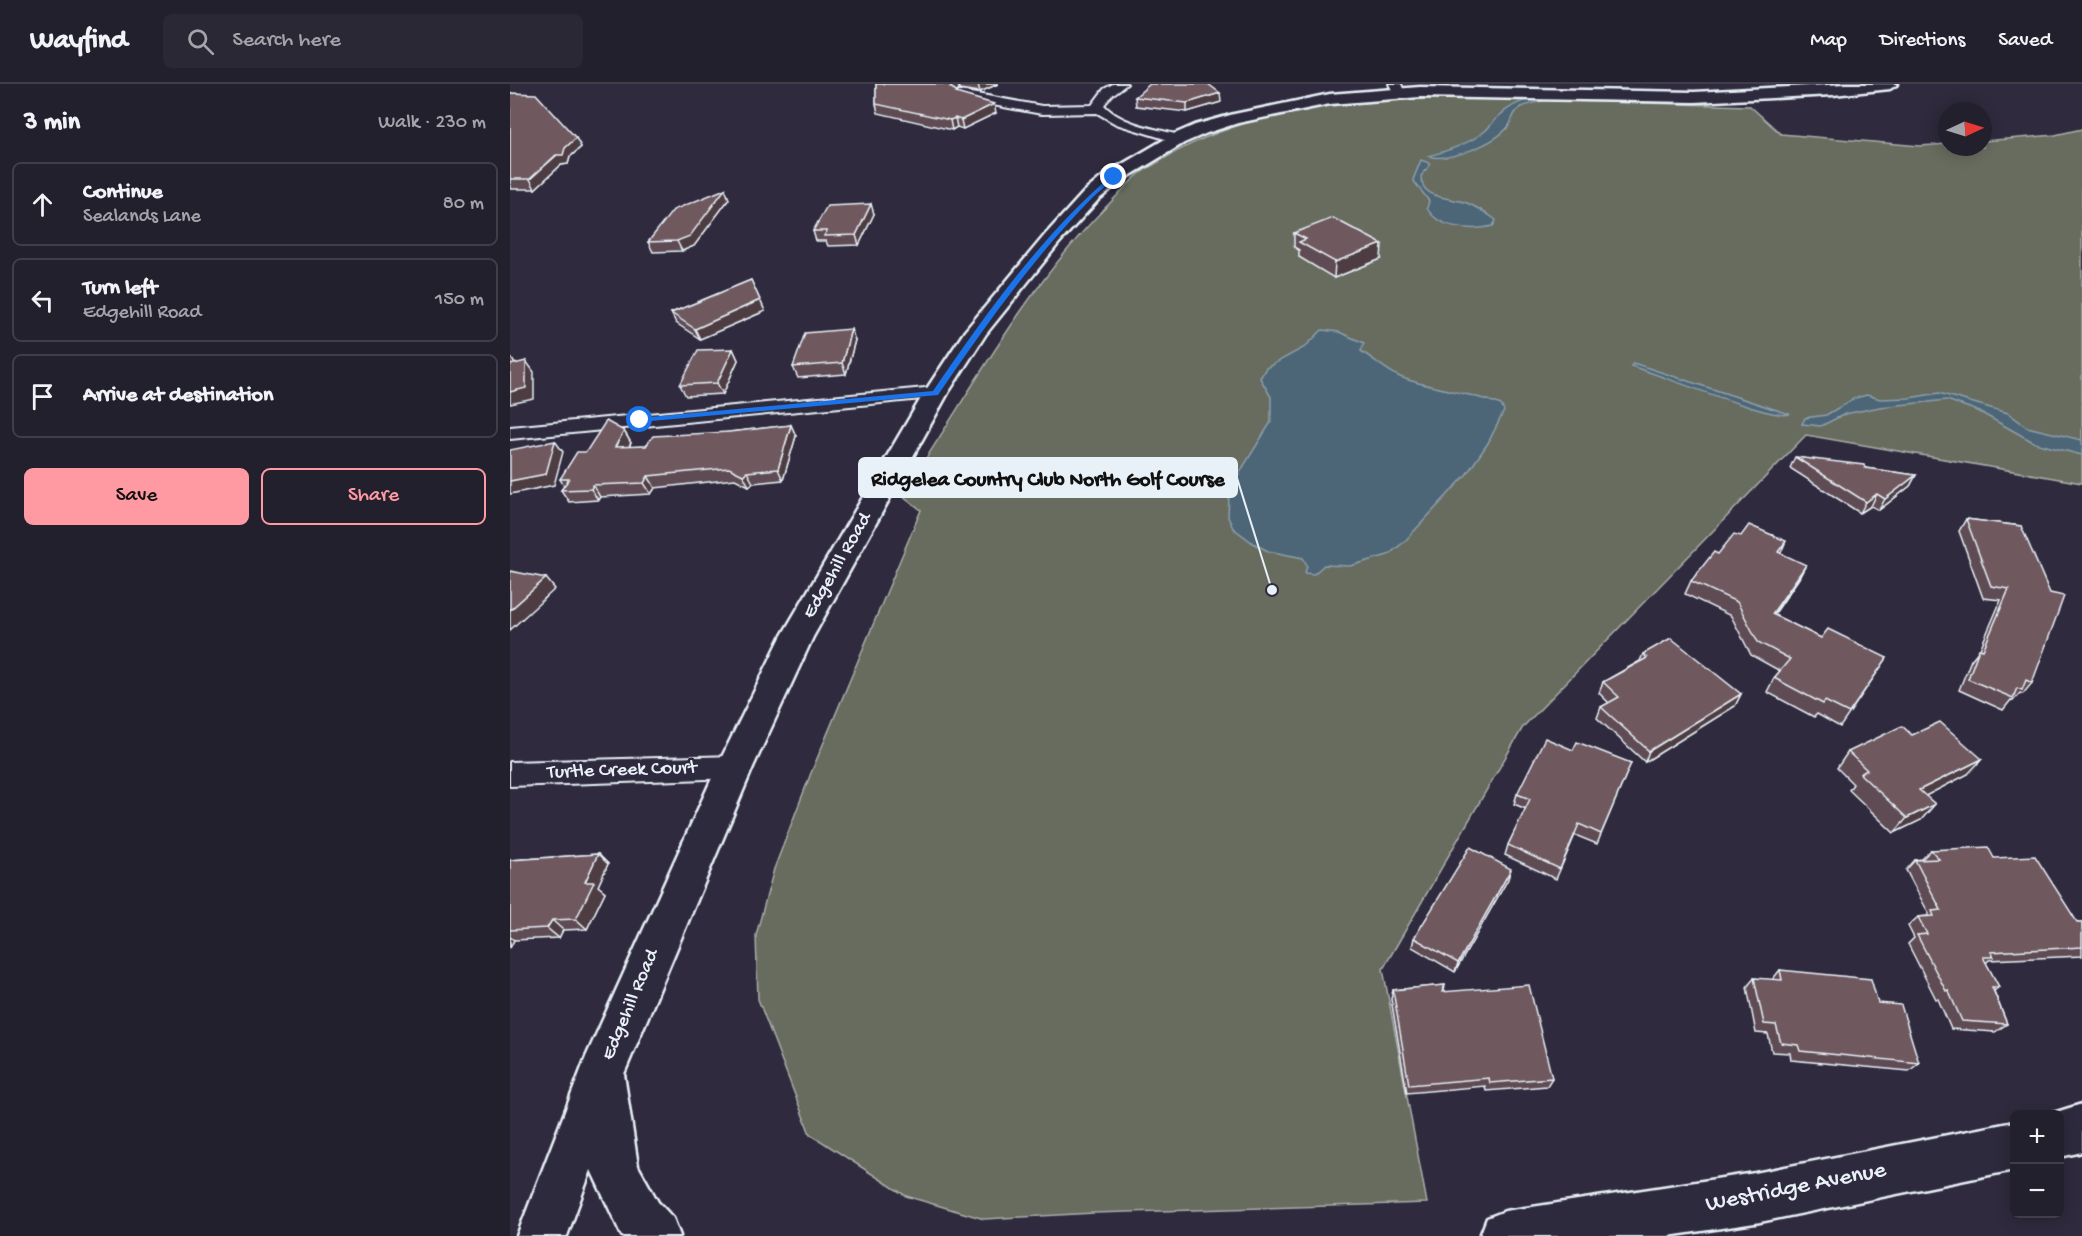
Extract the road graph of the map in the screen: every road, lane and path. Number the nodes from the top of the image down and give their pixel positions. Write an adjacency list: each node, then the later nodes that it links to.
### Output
1 (1121, 84): 5 (street)
2 (1890, 84): 3 (street, Edgehill Road)
3 (1397, 88): 6 (street, Edgehill Road)
4 (960, 94): 5 (street)
5 (1099, 109): 6 (street)
6 (1178, 139): 7 (street, Edgehill Road)
7 (936, 393): 8 (street); 9 (street, Edgehill Road)
8 (510, 433)
9 (735, 768): 10 (street, Turtle Creek Court); 11 (street, Edgehill Road)
10 (510, 774)
11 (602, 1073): 15 (street, Edgehill Road); 16 (street)
12 (2082, 1128): 13 (street)
13 (2064, 1133)
14 (2010, 1147): 17 (street, Westridge Avenue)
15 (542, 1236)
16 (655, 1236)
17 (1505, 1236)

